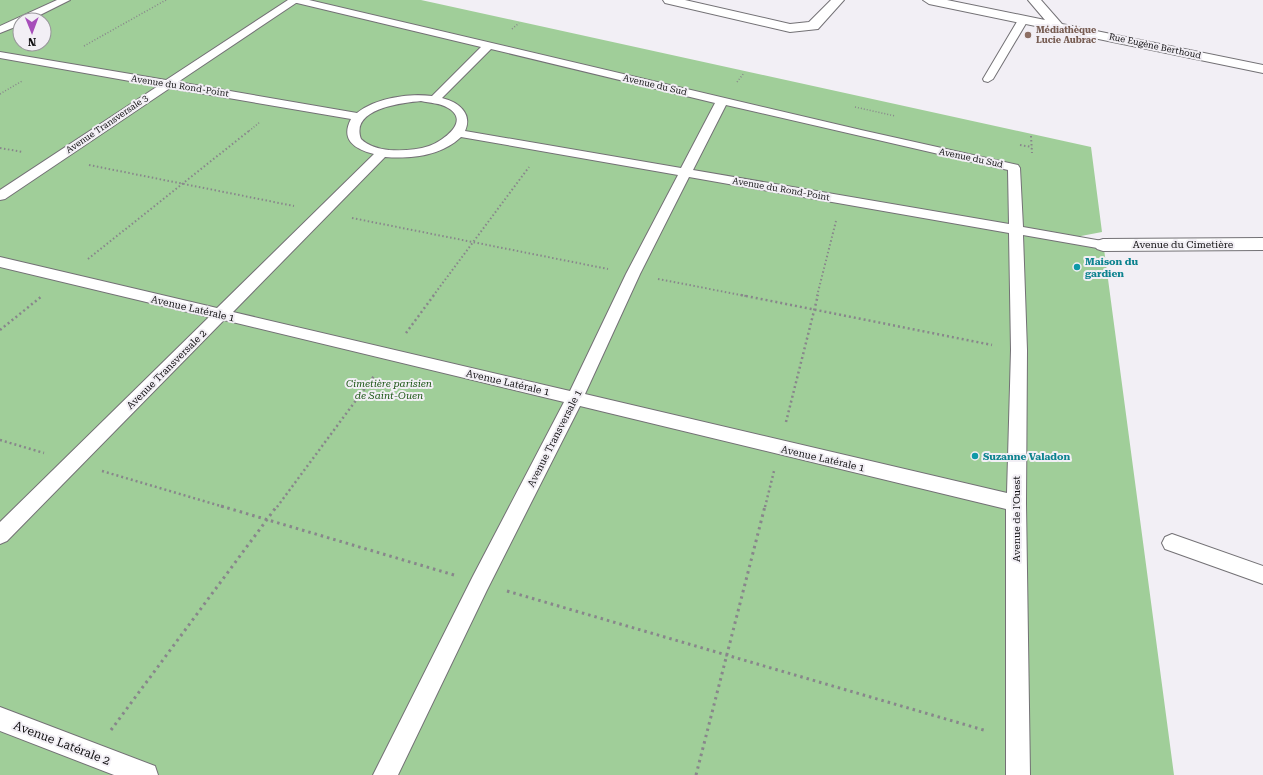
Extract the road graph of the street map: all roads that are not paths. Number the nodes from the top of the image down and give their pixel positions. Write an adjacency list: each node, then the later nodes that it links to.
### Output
1 (65, 0): 8 (lane)
2 (294, 0): 17 (lane, Avenue Transversale 3)
3 (297, 0): 13 (lane, Avenue du Sud)
4 (669, 0): 5 (street)
5 (838, 0)
6 (929, 0): 9 (street, Rue Eugène Berthoud)
7 (1034, 0): 11 (street)
8 (39, 12)
9 (1023, 20): 11 (street, Rue Eugène Berthoud); 16 (lane)
10 (12, 24): 12 (lane)
11 (1058, 27): 15 (street, Rue Eugène Berthoud)
12 (0, 30)
13 (488, 46): 18 (lane); 19 (lane, Avenue du Sud)
14 (0, 56): 17 (lane, Avenue du Rond-Point)
15 (1263, 69)
16 (988, 79)
17 (168, 84): 20 (lane, Avenue du Rond-Point); 25 (lane, Avenue Transversale 3)
18 (434, 100): 20 (lane); 21 (lane)
19 (722, 101): 23 (lane, Avenue du Sud); 24 (lane, Avenue Transversale 1)
20 (360, 117): 22 (lane)
21 (458, 133): 22 (lane); 24 (lane, Avenue du Rond-Point)
22 (382, 153): 30 (lane, Avenue Transversale 2)
23 (1014, 168): 26 (lane, Avenue de l'Ouest)
24 (686, 172): 26 (lane, Avenue du Rond-Point); 31 (lane, Avenue Transversale 1)
25 (0, 196)
26 (1014, 229): 28 (lane, Avenue du Rond-Point); 32 (lane, Avenue de l'Ouest)
27 (1263, 244): 28 (street, Avenue du Cimetière)
28 (1104, 245)
29 (0, 262): 30 (lane, Avenue Latérale 1)
30 (220, 314): 31 (lane, Avenue Latérale 1); 33 (lane, Avenue Transversale 2)
31 (575, 398): 32 (lane, Avenue Latérale 1); 38 (lane, Avenue Transversale 1)
32 (1016, 503): 39 (lane, Avenue de l'Ouest)
33 (0, 535)
34 (1172, 543): 35 (lane)
35 (1263, 575)
36 (0, 719): 37 (lane, Avenue Latérale 2)
37 (146, 775)
38 (385, 775)
39 (1018, 775)

